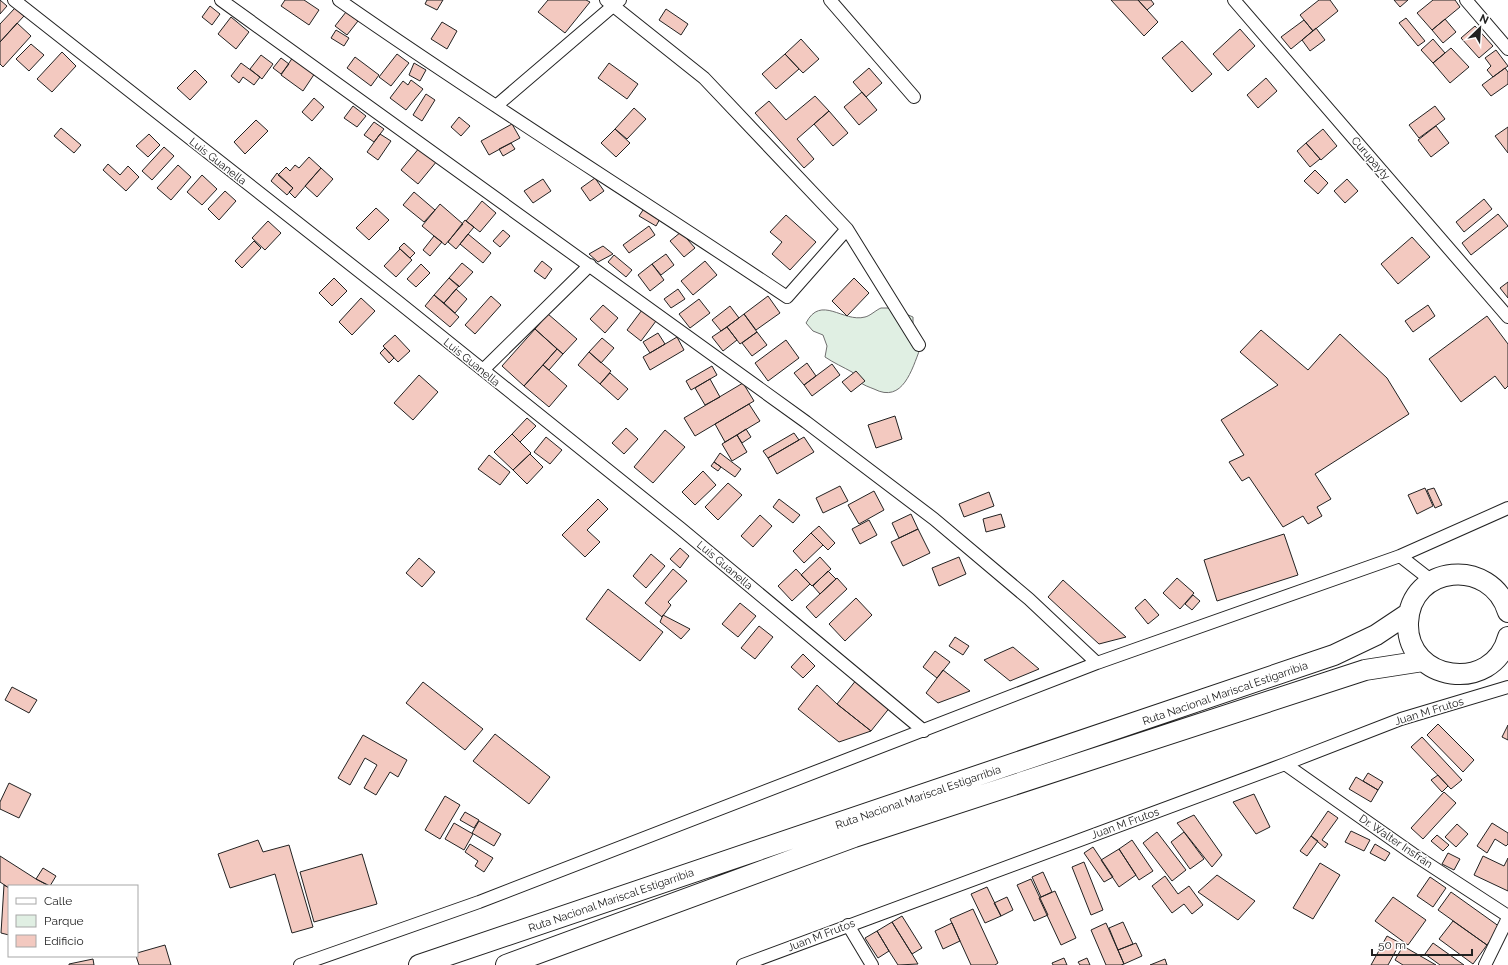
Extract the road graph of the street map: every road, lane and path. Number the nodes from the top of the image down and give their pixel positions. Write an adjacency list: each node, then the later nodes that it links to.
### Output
1 (14, 0): 15 (street, Luis Guanella)
2 (221, 0): 12 (street)
3 (338, 0): 10 (street)
4 (830, 0): 9 (street)
5 (1234, 0): 13 (street, Curupayty)
6 (1466, 0): 8 (street)
7 (613, 2): 10 (street); 11 (street)
8 (1508, 49)
9 (914, 98)
10 (496, 106): 11 (street)
11 (847, 229): 14 (street)
12 (590, 265): 15 (street); 25 (street)
13 (1508, 317)
14 (919, 345)
15 (483, 370): 27 (street, Luis Guanella)
16 (1508, 508): 17 (street)
17 (1400, 556): 18 (street); 25 (street)
18 (1432, 581): 19 (highway); 22 (highway)
19 (1487, 582): 20 (highway); 21 (highway)
20 (1508, 583)
21 (1508, 612)
22 (1409, 613): 24 (highway); 32 (highway, Ruta Nacional Mariscal Estigarribia)
23 (1506, 649): 24 (highway)
24 (1423, 661): 33 (highway, Ruta Nacional Mariscal Estigarribia)
25 (1097, 663): 27 (street)
26 (1508, 687): 28 (street, Juan M Frutos)
27 (924, 731): 31 (street)
28 (1285, 764): 29 (street, Dr. Walter Insfrán); 30 (street, Juan M Frutos)
29 (1508, 917): 36 (street)
30 (848, 925): 34 (street, Juan M Frutos); 35 (street)
31 (300, 965)
32 (419, 965)
33 (506, 965)
34 (743, 965)
35 (872, 965)
36 (1485, 965)

